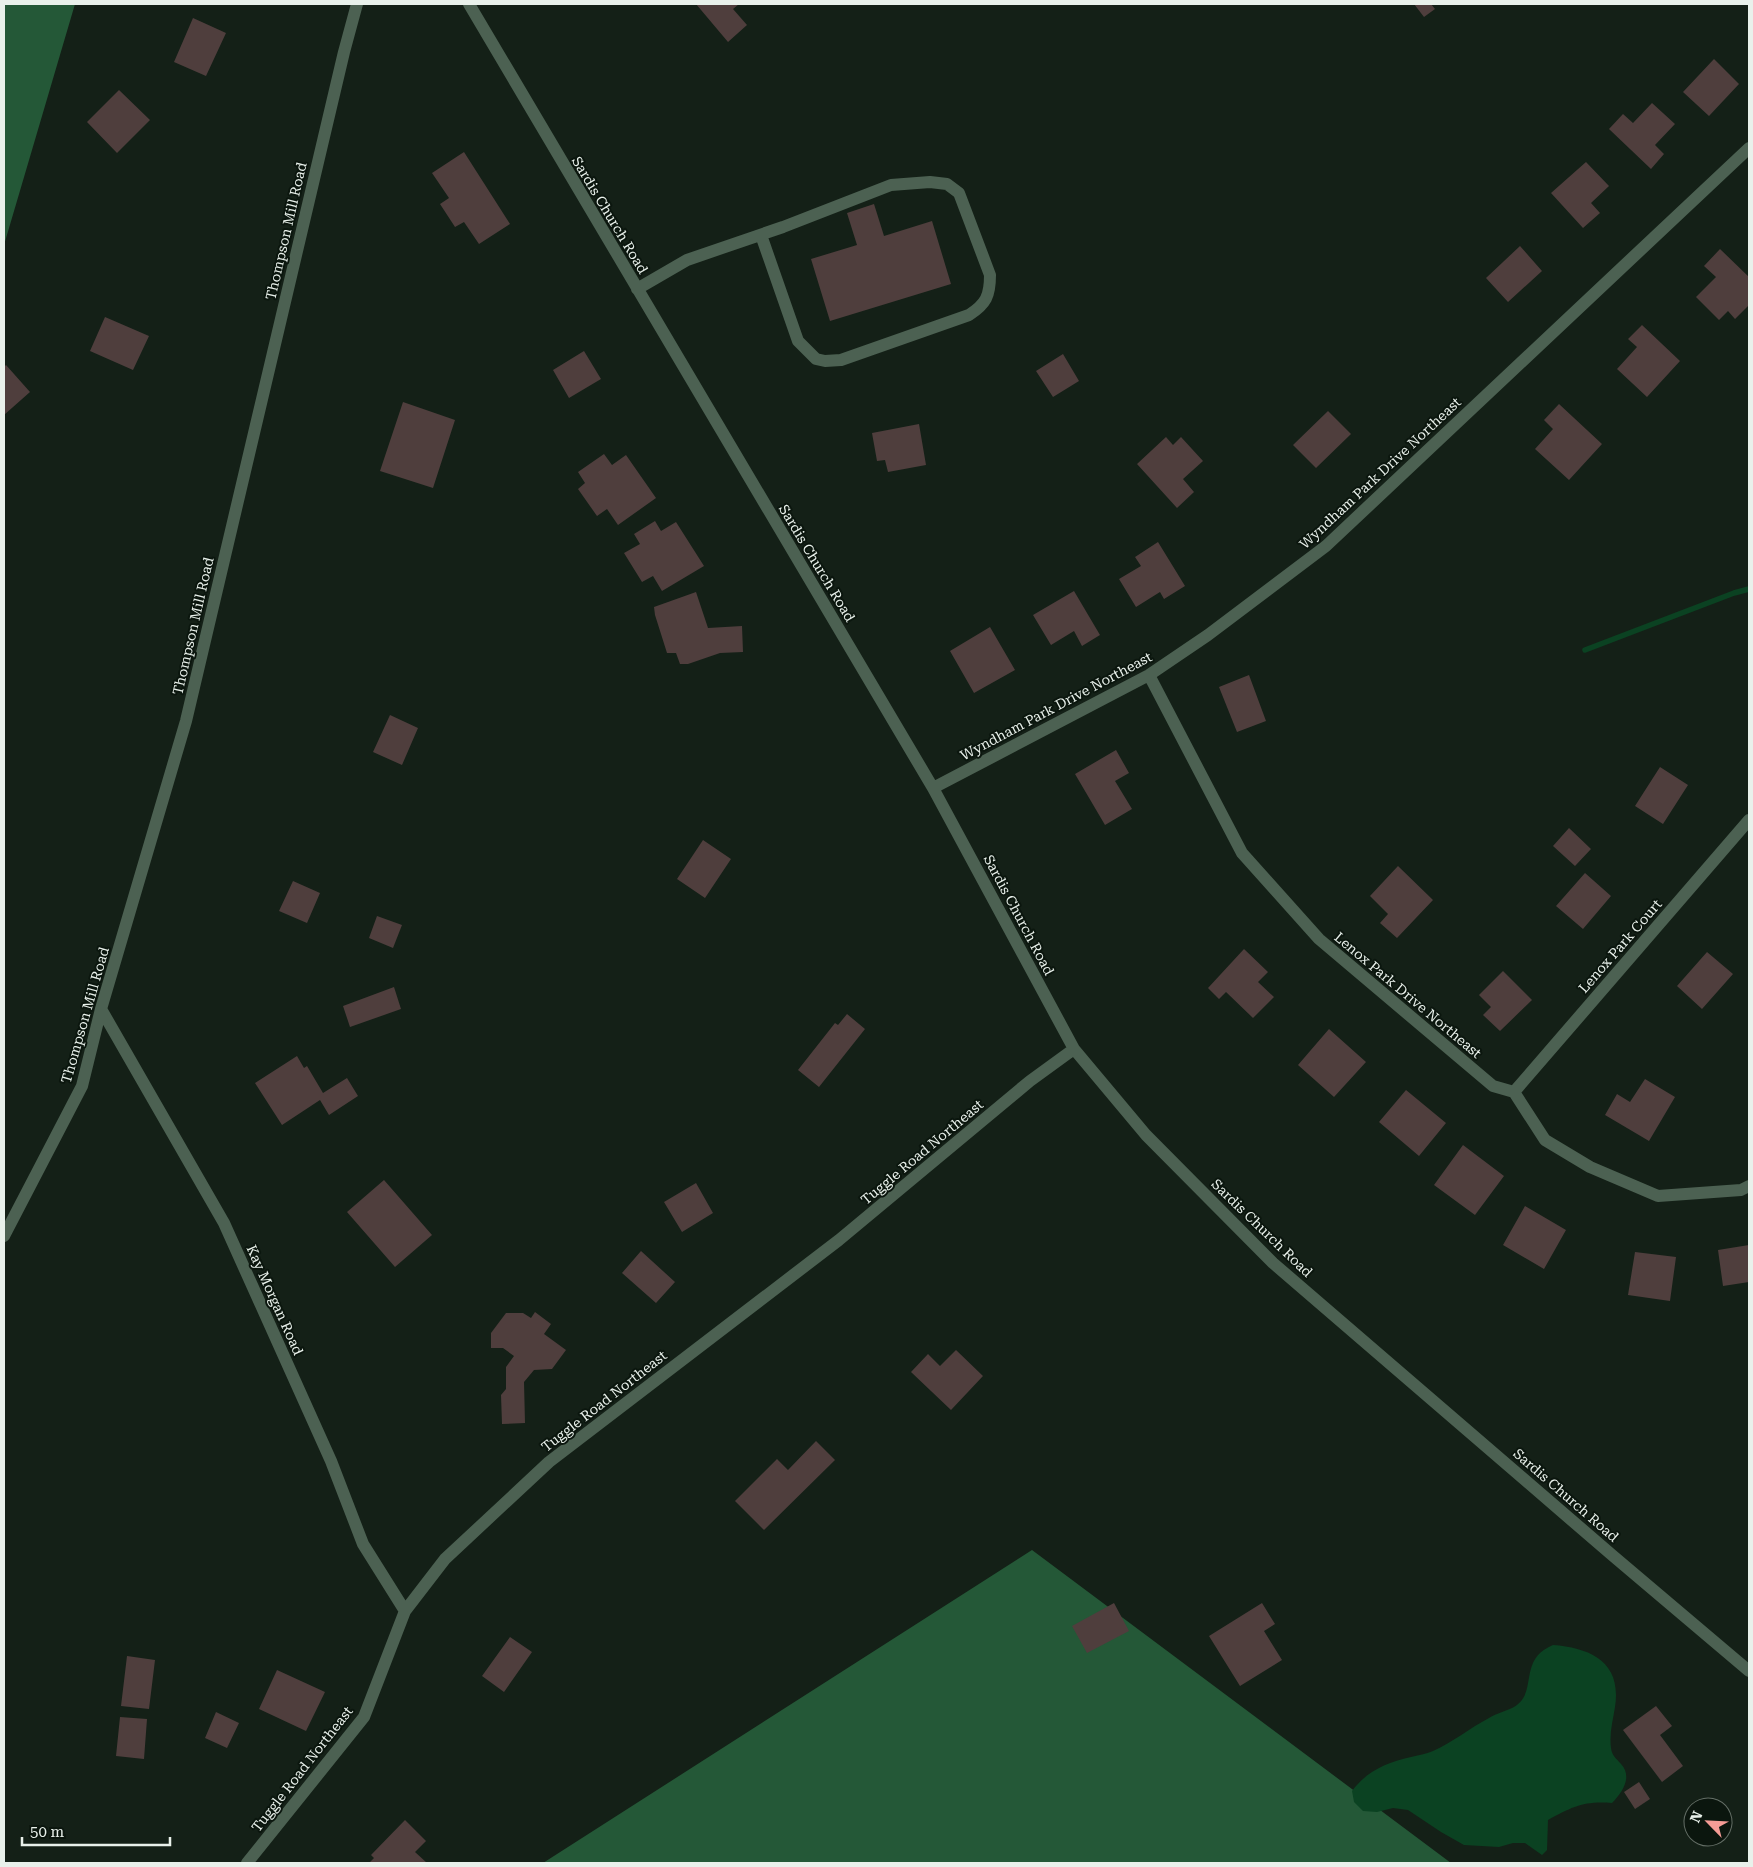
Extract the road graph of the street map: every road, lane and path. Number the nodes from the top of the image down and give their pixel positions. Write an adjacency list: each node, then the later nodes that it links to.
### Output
1 (357, 4): 9 (street, Thompson Mill Road)
2 (469, 4): 5 (street, Sardis Church Road)
3 (1749, 148): 6 (street, Wyndham Park Drive Northeast)
4 (761, 235): 4 (street); 5 (street)
5 (637, 289): 7 (street, Sardis Church Road)
6 (1149, 675): 7 (street, Wyndham Park Drive Northeast); 11 (street, Lenox Park Drive Northeast)
7 (933, 788): 10 (street, Sardis Church Road)
8 (1749, 820): 11 (street, Lenox Park Court)
9 (101, 1009): 13 (street, Thompson Mill Road); 14 (street, Kay Morgan Road)
10 (1074, 1049): 14 (street, Tuggle Road Northeast); 15 (street, Sardis Church Road)
11 (1514, 1092): 12 (street)
12 (1749, 1186)
13 (4, 1236)
14 (406, 1612): 16 (street, Tuggle Road Northeast)
15 (1749, 1671)
16 (248, 1863)

